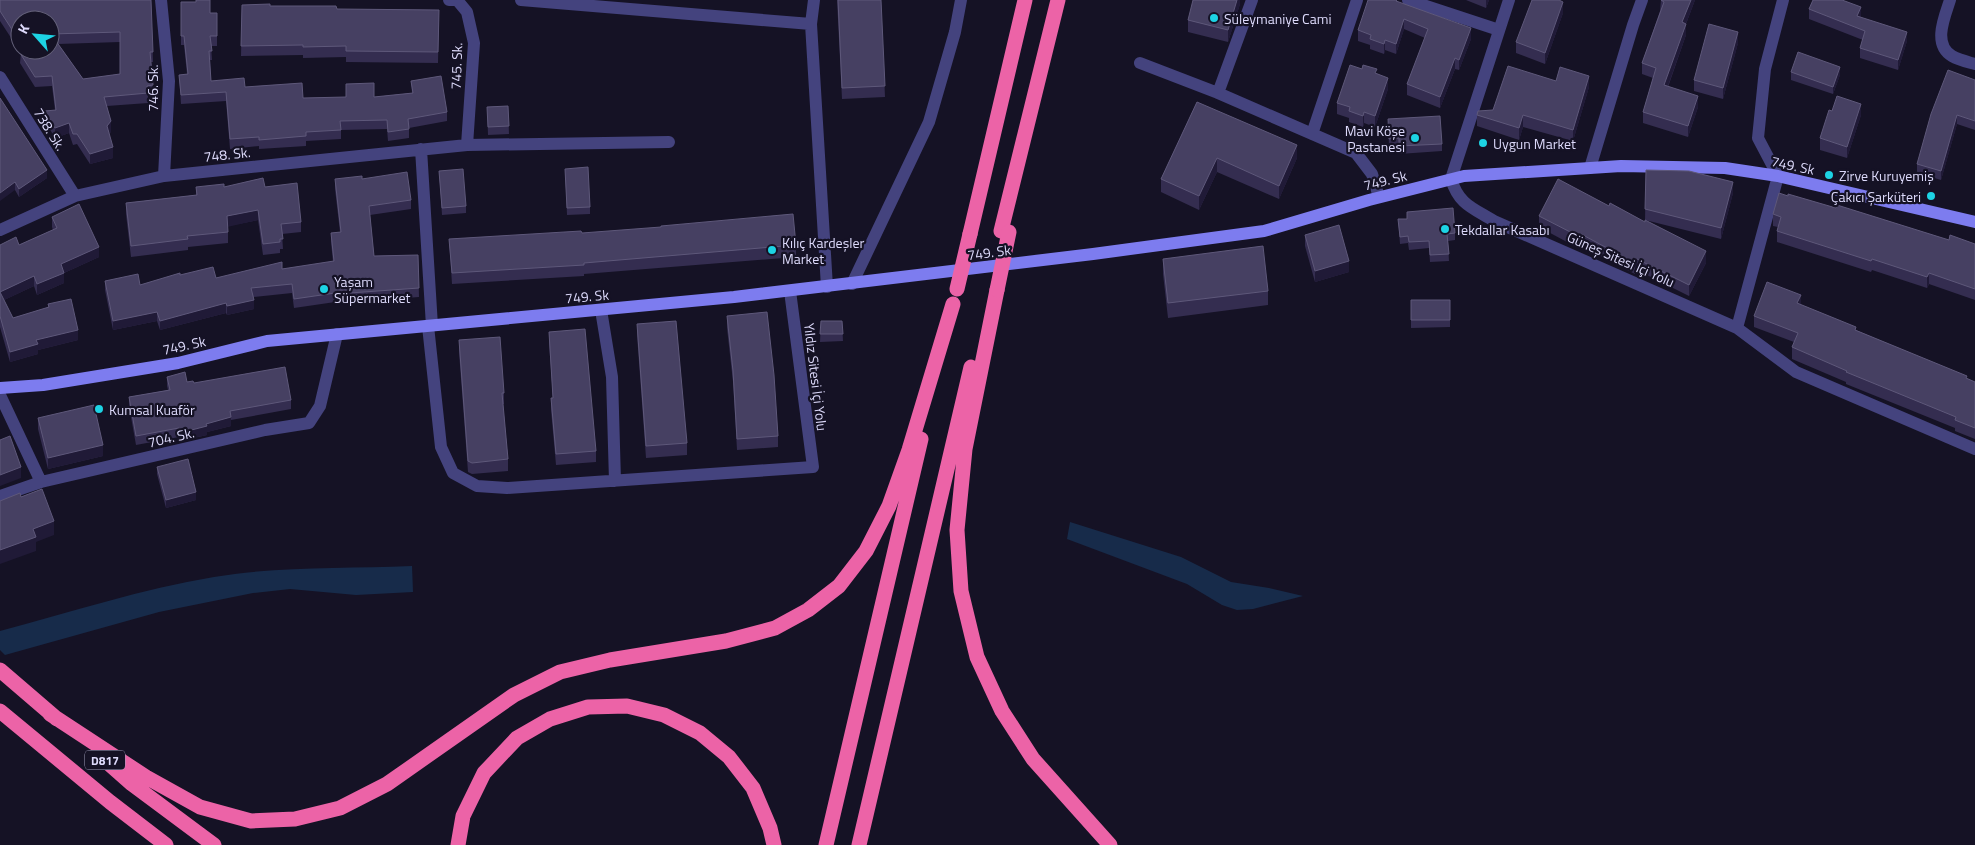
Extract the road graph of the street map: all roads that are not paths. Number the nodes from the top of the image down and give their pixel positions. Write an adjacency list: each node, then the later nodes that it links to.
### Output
1 (162, 0): 26 (street, 746. Sk.)
2 (449, 0): 23 (street, 745. Sk.)
3 (521, 0): 15 (street)
4 (961, 0): 33 (street)
5 (1025, 0): 37 (highway, bridge)
6 (1058, 0): 35 (highway)
7 (1252, 0): 20 (street)
8 (1357, 0): 21 (street)
9 (1408, 0): 16 (street)
10 (1509, 0): 16 (street)
11 (1642, 0): 25 (street)
12 (1783, 0): 27 (street)
13 (1950, 0): 18 (street)
14 (814, 6): 15 (street)
15 (811, 24): 34 (street)
16 (1499, 30): 28 (street)
17 (1140, 63): 20 (street)
18 (1975, 64)
19 (0, 77): 29 (street, 738. Sk.)
20 (1218, 93): 21 (street)
21 (1312, 134): 30 (street)
22 (669, 142): 23 (street, 748. Sk.)
23 (467, 145): 24 (street, 748. Sk.)
24 (421, 149): 26 (street, 748. Sk.); 39 (street)
25 (1590, 168): 27 (street, 749. Sk); 28 (street, 749. Sk)
26 (164, 176): 29 (street, 748. Sk.)
27 (1778, 176): 31 (street, 749. Sk); 40 (street)
28 (1451, 179): 30 (street, 749. Sk); 40 (street, Güneş Sitesi İçi Yolu)
29 (75, 196): 32 (street, 748. Sk.)
30 (1379, 197): 33 (street, 749. Sk)
31 (1975, 222)
32 (0, 230)
33 (852, 284): 34 (street, 749. Sk)
34 (827, 287): 36 (street, 749. Sk)
35 (993, 289): 58 (highway); 59 (highway)
36 (790, 291): 38 (street, 749. Sk); 45 (street, Yıldız Sitesi İçi Yolu)
37 (953, 304): 50 (highway); 57 (highway)
38 (601, 310): 39 (street, 749. Sk); 45 (street)
39 (430, 326): 41 (street, 749. Sk); 45 (street)
40 (1737, 328): 44 (street, Güneş Sitesi İçi Yolu)
41 (337, 334): 42 (street, 749. Sk); 46 (street, 704. Sk.)
42 (0, 388)
43 (0, 395): 46 (street)
44 (1975, 449)
45 (615, 481)
46 (41, 482): 47 (street, 704. Sk.)
47 (0, 496)
48 (0, 670): 50 (highway, D817)
49 (0, 711): 51 (highway, D817)
50 (50, 714): 54 (highway, D817)
51 (110, 802): 52 (highway); 53 (highway, D817)
52 (159, 845)
53 (166, 845)
54 (214, 845)
55 (458, 845): 56 (highway)
56 (774, 845)
57 (826, 845)
58 (859, 845)
59 (1110, 845)

